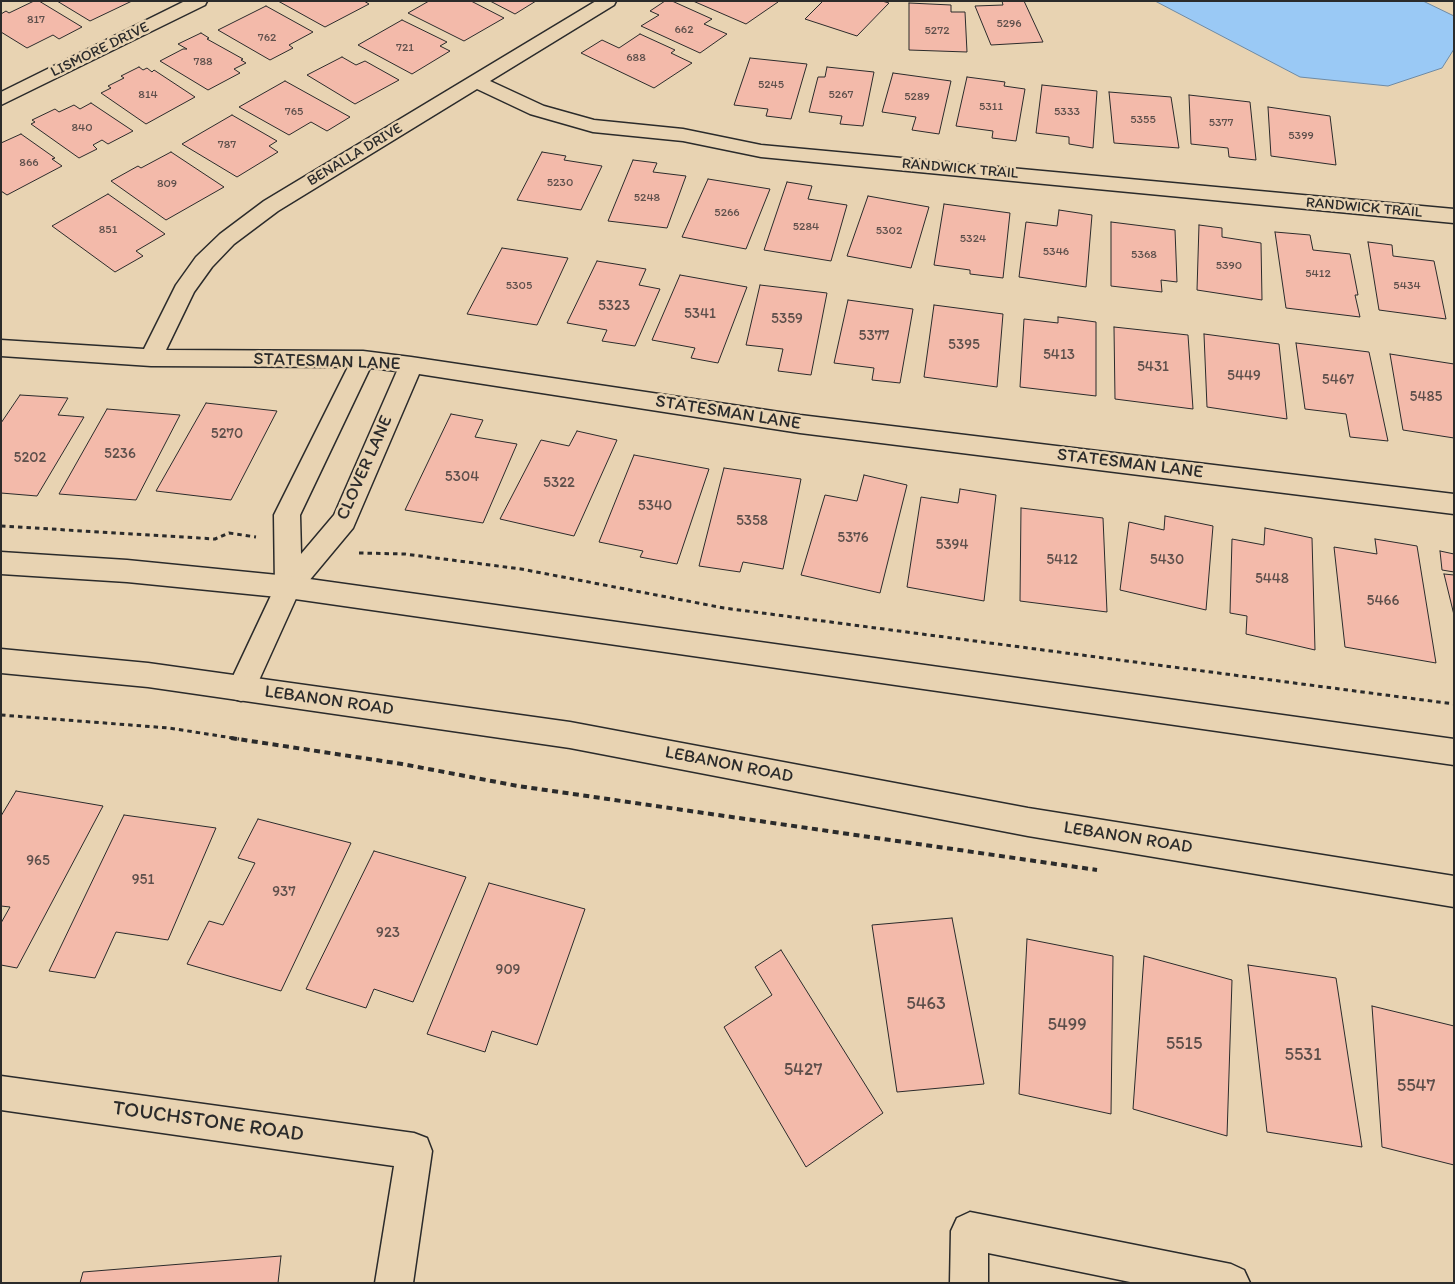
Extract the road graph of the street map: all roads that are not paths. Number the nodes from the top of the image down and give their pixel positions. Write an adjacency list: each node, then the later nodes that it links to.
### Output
1 (199, 1): 4 (street, LISMORE DRIVE)
2 (608, 1): 3 (street, BENALLA DRIVE)
3 (476, 81): 5 (street, RANDWICK TRAIL); 7 (street, BENALLA DRIVE)
4 (1, 99)
5 (1454, 216)
6 (1, 348): 7 (street, STATESMAN LANE)
7 (151, 358): 8 (street, STATESMAN LANE)
8 (363, 359): 9 (street, STATESMAN LANE); 12 (street, CLOVER LANE)
9 (411, 365): 10 (street, STATESMAN LANE); 12 (street, CLOVER LANE)
10 (1454, 504)
11 (1, 563): 12 (street)
12 (288, 588): 14 (street, CLOVER LANE); 15 (street)
13 (1, 661): 14 (street, LEBANON ROAD)
14 (241, 689): 16 (street, LEBANON ROAD)
15 (1454, 752)
16 (1454, 892)
17 (1, 1093): 18 (street, TOUCHSTONE ROAD)
18 (394, 1283)
19 (969, 1283): 20 (street)
20 (1231, 1283)

